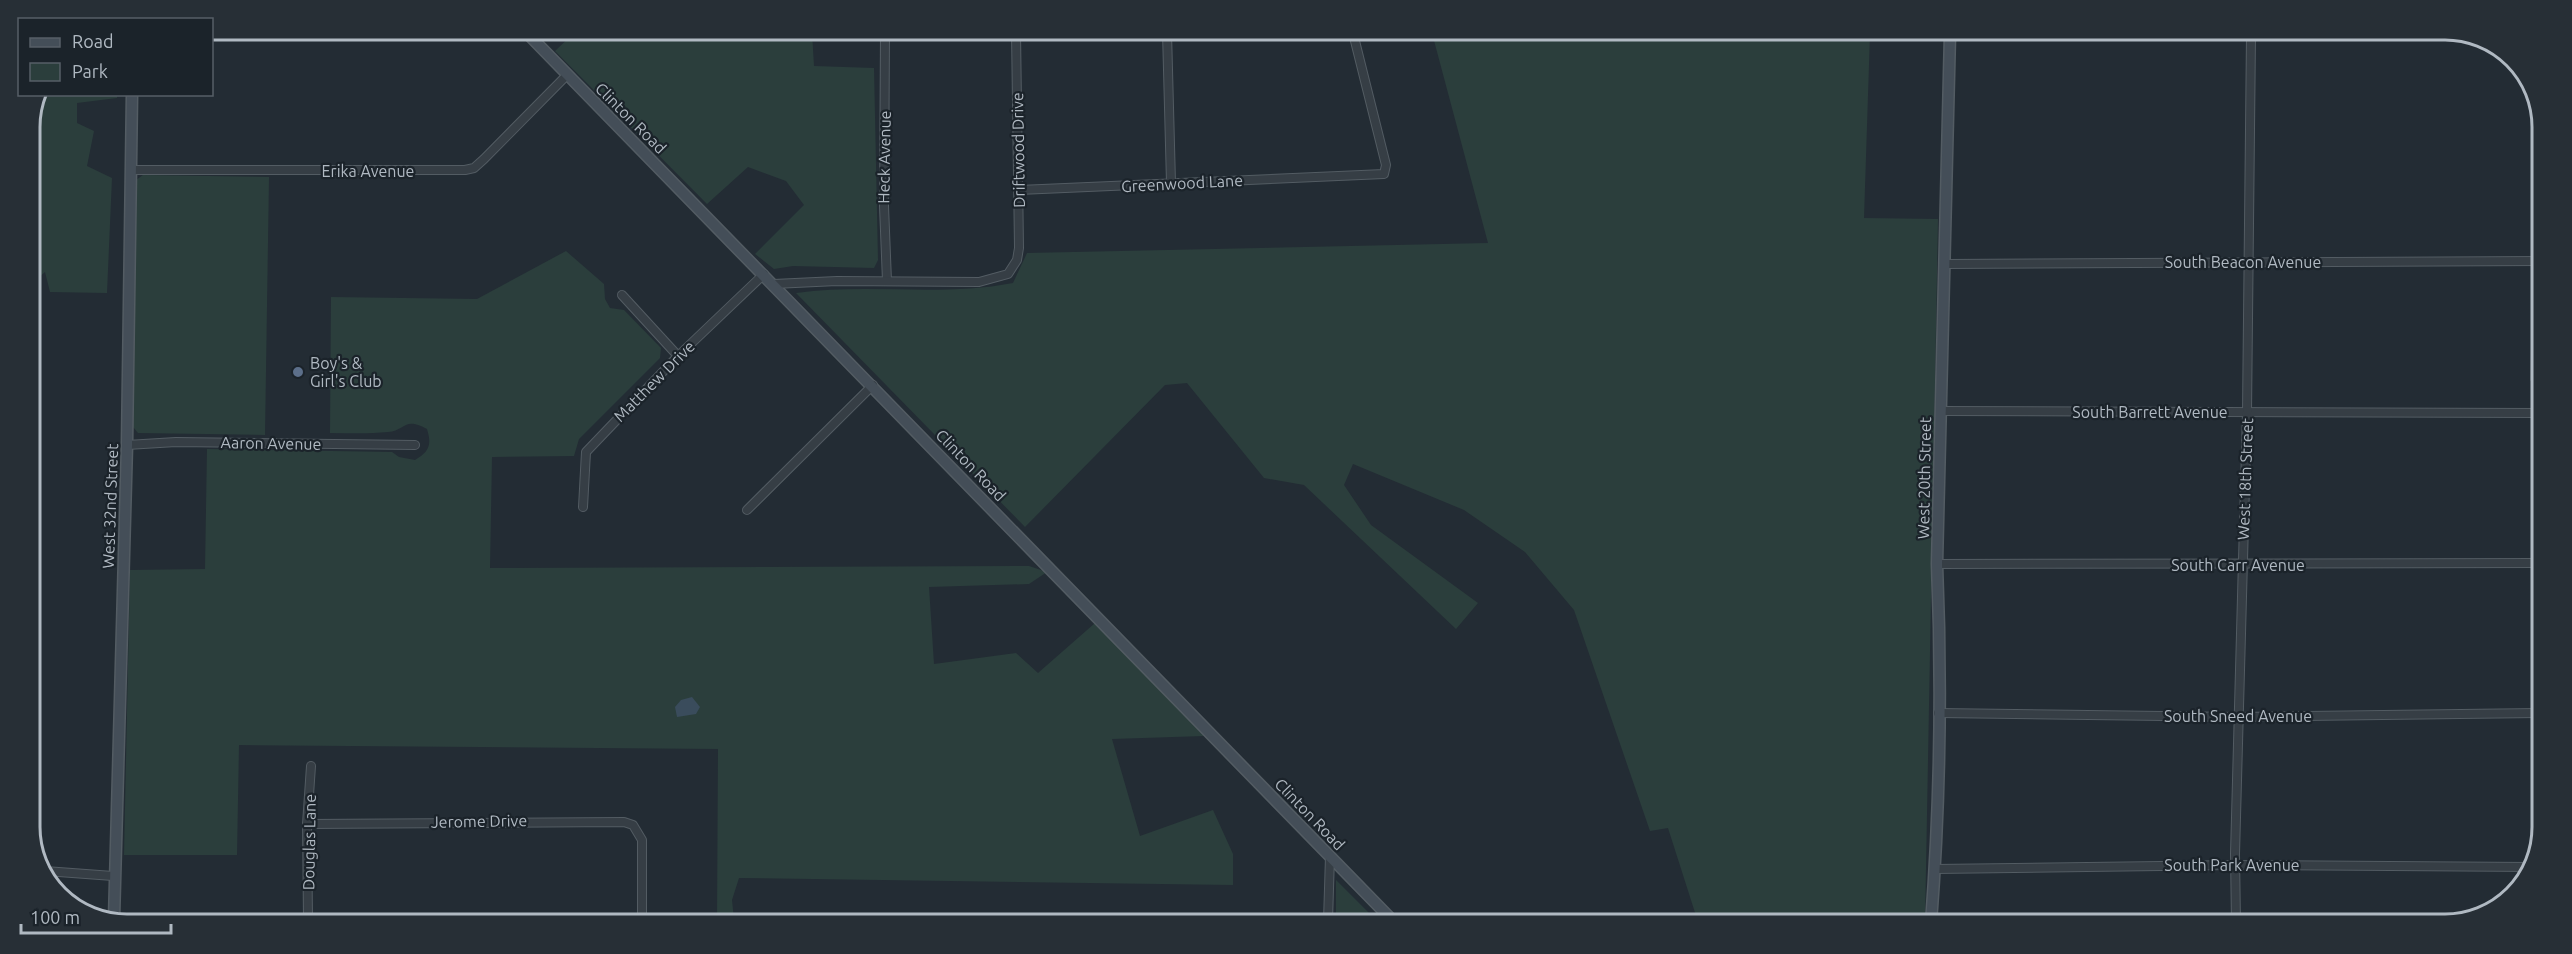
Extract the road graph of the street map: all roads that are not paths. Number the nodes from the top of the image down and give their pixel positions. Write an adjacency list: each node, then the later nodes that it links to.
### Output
1 (534, 40): 8 (street, Clinton Road)
2 (885, 40): 17 (street, Heck Avenue)
3 (1016, 40): 12 (street, Driftwood Drive)
4 (1167, 40): 11 (street)
5 (1355, 40): 11 (street, Greenwood Lane)
6 (1950, 40): 15 (street, West 20th Street)
7 (2251, 40): 14 (street, West 18th Street)
8 (567, 75): 10 (street, Erika Avenue); 16 (street, Clinton Road)
9 (132, 96): 10 (street, West 32nd Street)
10 (131, 170): 25 (street, West 32nd Street)
11 (1171, 183): 12 (street, Greenwood Lane)
12 (1019, 190): 17 (street, Driftwood Drive)
13 (2531, 261): 14 (street, South Beacon Avenue)
14 (2248, 262): 15 (street, South Beacon Avenue); 23 (street, West 18th Street)
15 (1946, 264): 22 (street, West 20th Street)
16 (764, 274): 18 (street, Clinton Road); 20 (street, Matthew Drive)
17 (887, 281): 18 (street)
18 (774, 284): 21 (street, Clinton Road)
19 (622, 296): 20 (street)
20 (678, 356): 27 (street, Matthew Drive)
21 (873, 385): 28 (street); 37 (street, Clinton Road)
22 (1940, 411): 23 (street, South Barrett Avenue); 30 (street, West 20th Street)
23 (2247, 413): 24 (street, South Barrett Avenue); 31 (street, West 18th Street)
24 (2531, 413)
25 (127, 445): 26 (street, Aaron Avenue); 42 (street, West 32nd Street)
26 (416, 445)
27 (583, 507)
28 (747, 510)
29 (2532, 563): 31 (street, South Carr Avenue)
30 (1937, 564): 31 (street, South Carr Avenue); 32 (street, West 20th Street)
31 (2243, 565): 34 (street, West 18th Street)
32 (1938, 713): 34 (street, South Sneed Avenue); 40 (street, West 20th Street)
33 (2532, 713): 34 (street, South Sneed Avenue)
34 (2239, 717): 38 (street, West 18th Street)
35 (311, 766): 36 (street, Douglas Lane)
36 (307, 824): 44 (street, Douglas Lane); 45 (street, Jerome Drive)
37 (1330, 856): 46 (street); 47 (street, Clinton Road)
38 (2235, 865): 39 (street, South Park Avenue); 40 (street, South Park Avenue); 49 (street, West 18th Street)
39 (2521, 867)
40 (1935, 869): 48 (street, West 20th Street)
41 (53, 872): 42 (street)
42 (114, 876): 43 (street, West 32nd Street)
43 (114, 912)
44 (308, 914)
45 (642, 914)
46 (1328, 914)
47 (1386, 914)
48 (1932, 914)
49 (2236, 914)

